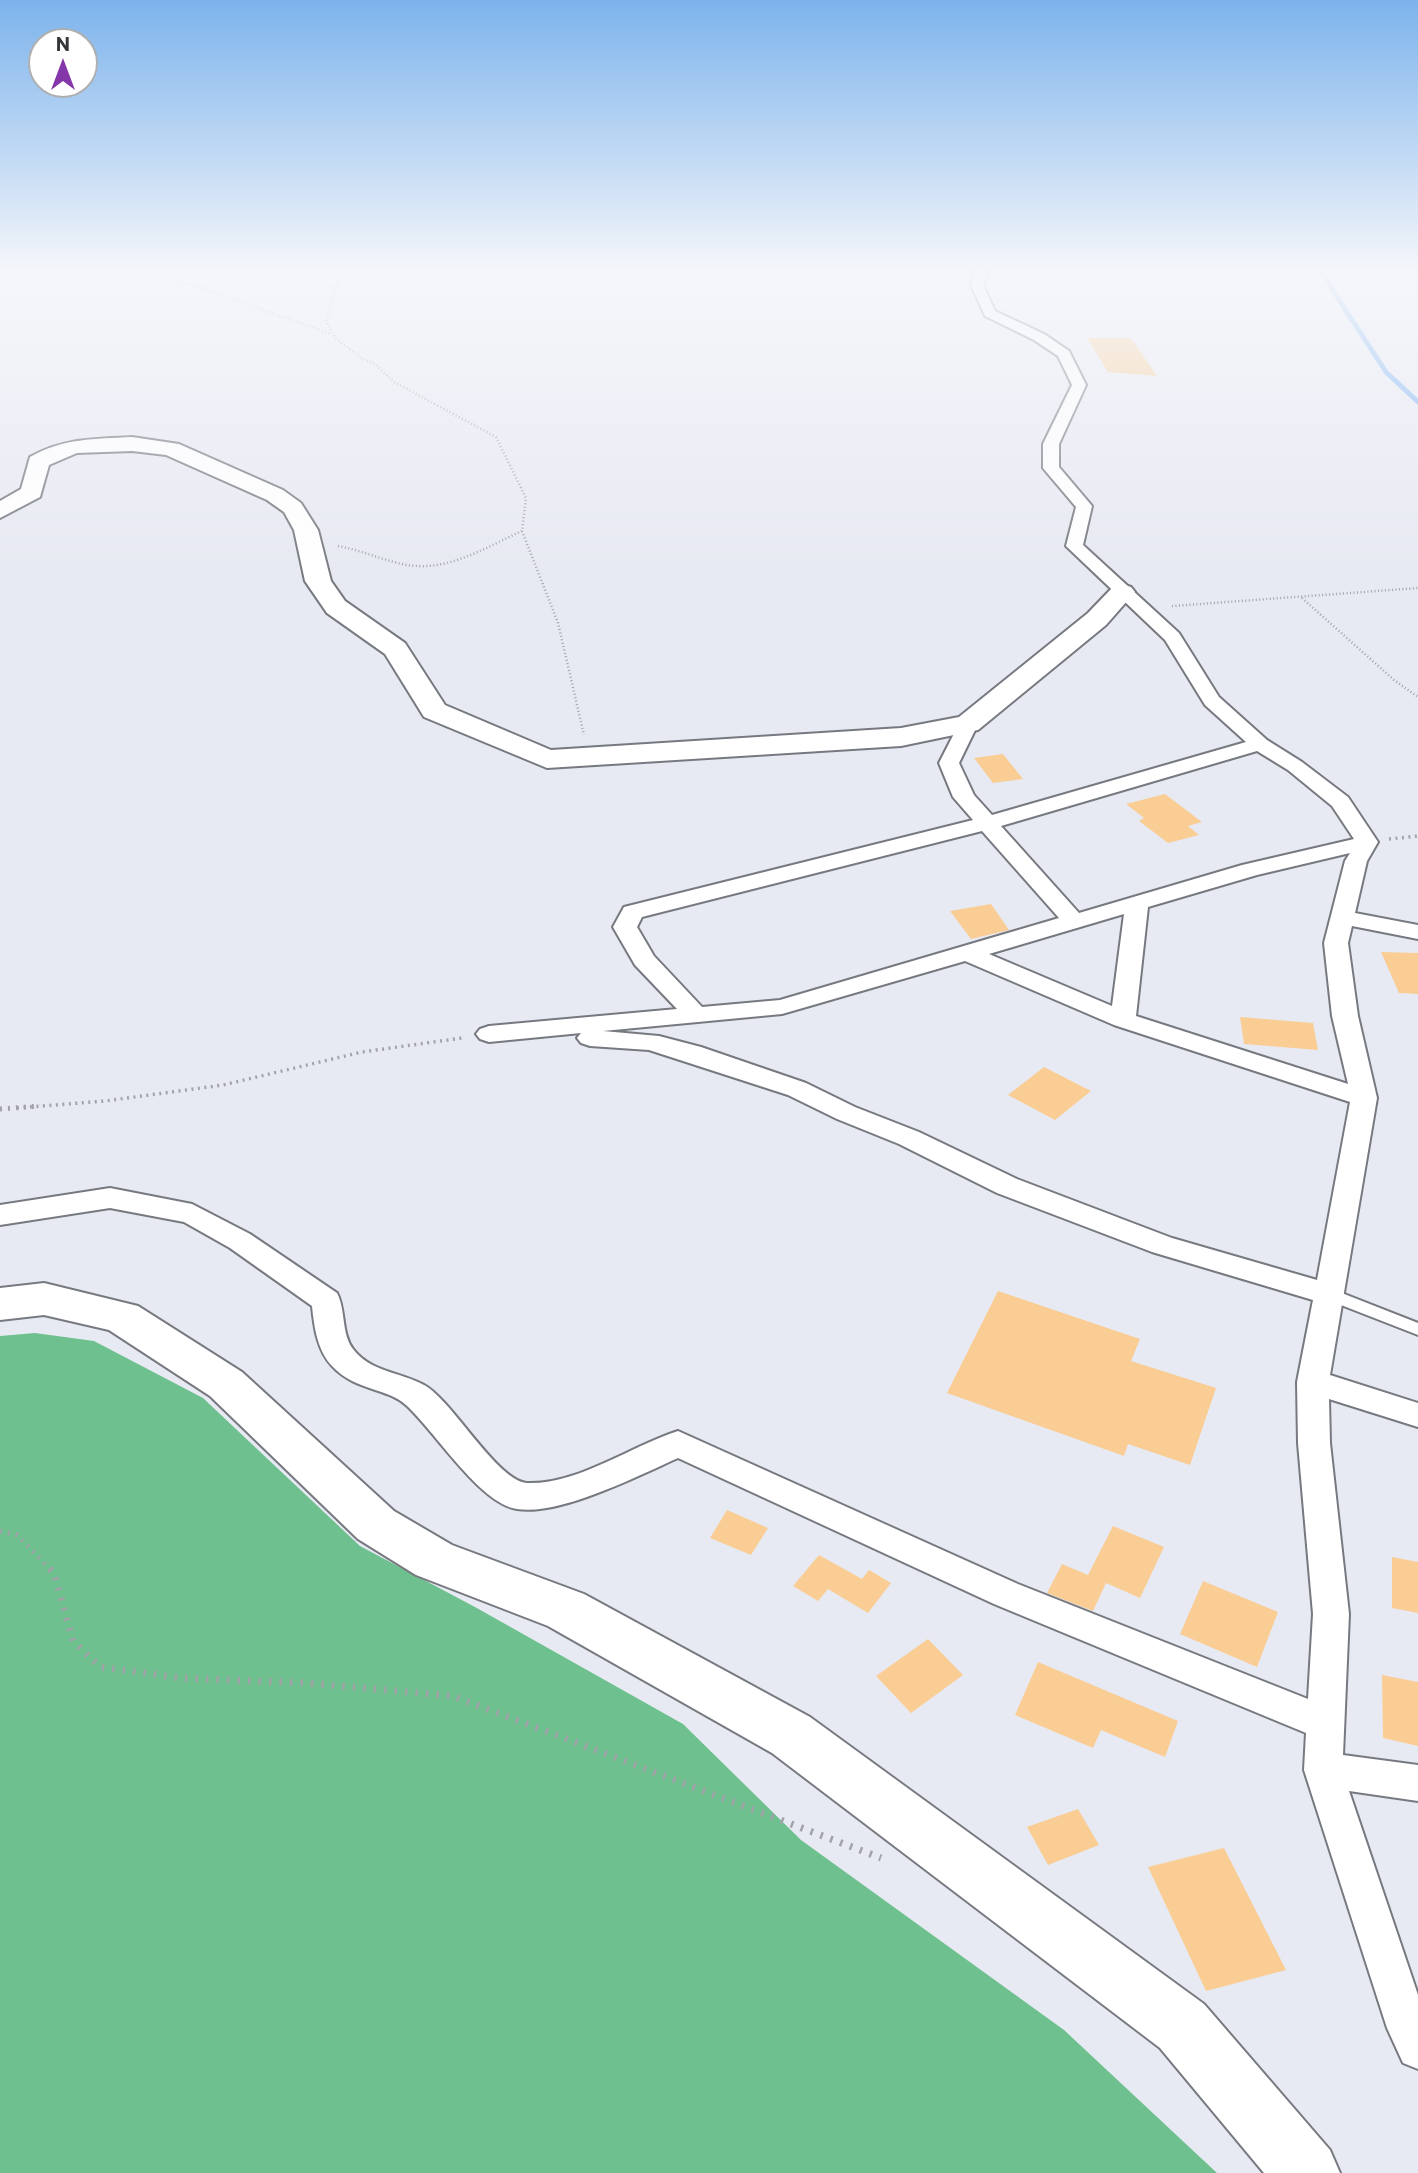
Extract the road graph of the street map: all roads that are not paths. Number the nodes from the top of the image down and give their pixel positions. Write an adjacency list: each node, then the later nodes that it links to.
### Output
1 (1072, 370): 3 (street)
2 (0, 511): 4 (street)
3 (1131, 600): 4 (street); 5 (street)
4 (968, 723): 6 (street)
5 (1260, 744): 6 (street); 7 (street)
6 (987, 823): 10 (street); 13 (street)
7 (1367, 842): 8 (street); 9 (street)
8 (1137, 904): 10 (street); 14 (street)
9 (1343, 917): 11 (street); 15 (street)
10 (1074, 920): 12 (street)
11 (1418, 932)
12 (966, 953): 13 (street); 14 (street)
13 (696, 1015): 17 (street)
14 (1124, 1020): 15 (street)
15 (1364, 1098): 17 (street)
16 (0, 1214): 22 (street)
17 (1329, 1294): 19 (lane); 20 (street)
18 (15, 1299): 26 (street)
19 (1418, 1329)
20 (1313, 1382): 21 (street); 22 (street)
21 (1418, 1415)
22 (1325, 1723): 23 (street)
23 (1322, 1770): 24 (street); 25 (street)
24 (1418, 1783)
25 (1418, 2048)
26 (1307, 2173)

